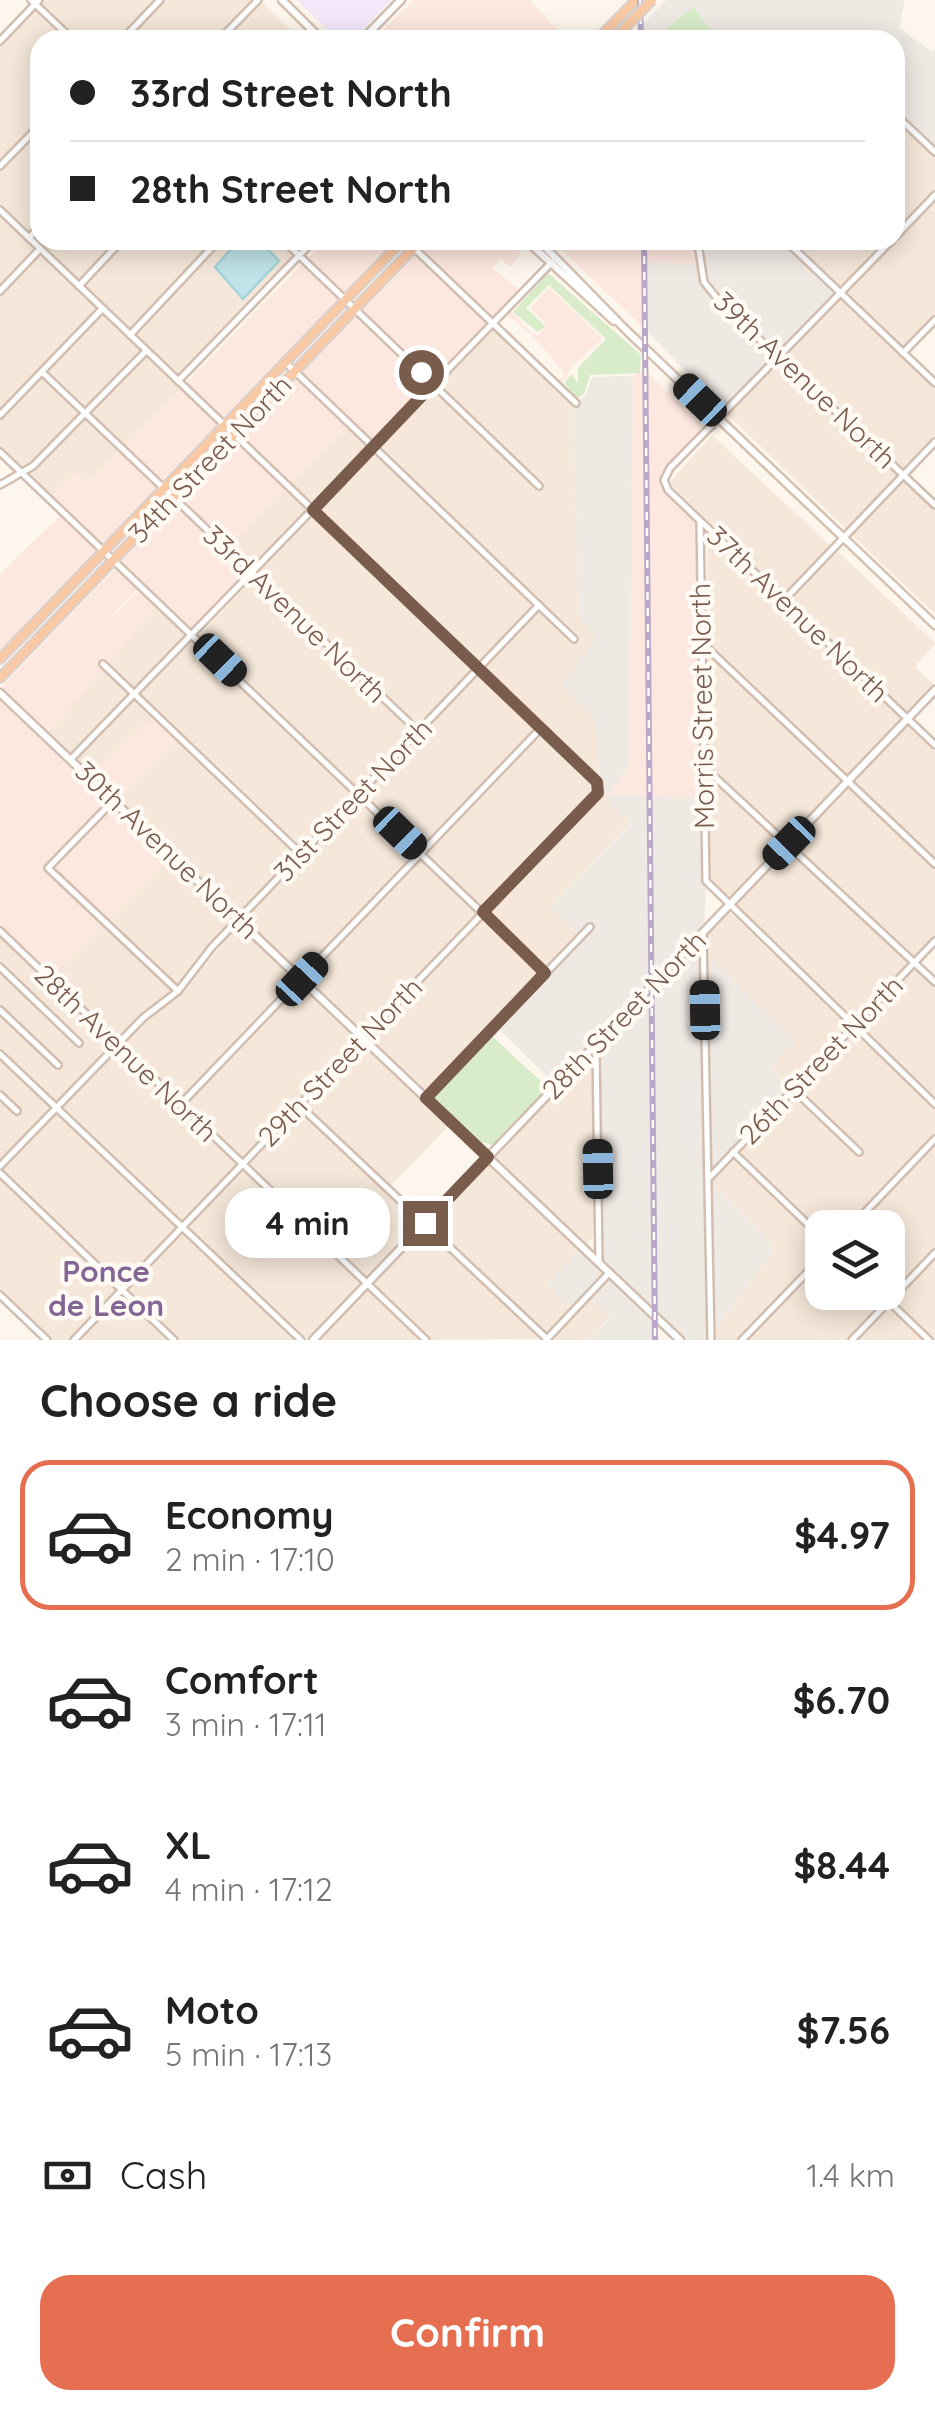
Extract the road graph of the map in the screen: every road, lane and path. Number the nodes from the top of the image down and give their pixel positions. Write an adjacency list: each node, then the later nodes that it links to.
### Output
1 (160, 0): 9 (street)
2 (258, 0): 10 (street)
3 (282, 0): 11 (street)
4 (401, 0): 12 (street)
5 (636, 0): 13 (highway)
6 (652, 0): 14 (highway, bridge)
7 (35, 1): 8 (street); 15 (street)
8 (63, 30)
9 (132, 30)
10 (229, 30)
11 (311, 30)
12 (372, 30)
13 (607, 30)
14 (622, 30)
15 (0, 41)
16 (905, 124): 18 (street)
17 (30, 135): 19 (street)
18 (935, 152)
19 (0, 166)
20 (935, 195): 22 (street)
21 (0, 210): 23 (street)
22 (905, 226)
23 (29, 238)
24 (39, 250): 43 (street)
25 (41, 250): 42 (street)
26 (112, 250): 42 (street)
27 (209, 250): 50 (street)
28 (294, 250): 39 (street)
29 (304, 250): 39 (street)
30 (394, 250): 45 (highway, 34th Street North)
31 (400, 250): 41 (highway)
32 (411, 250): 41 (highway, 34th Street North)
33 (423, 250): 49 (street)
34 (540, 250): 40 (street)
35 (546, 250): 40 (street)
36 (699, 250): 53 (street, 39th Avenue North)
37 (796, 250): 44 (street)
38 (882, 250): 44 (street)
39 (299, 255): 45 (street); 57 (street)
40 (553, 260): 49 (street); 63 (street)
41 (390, 272): 47 (highway, 34th Street North)
42 (78, 286): 46 (street)
43 (0, 291)
44 (841, 293): 52 (street); 53 (street)
45 (345, 300): 47 (street); 54 (highway, 34th Street North)
46 (102, 309): 50 (street); 56 (street)
47 (354, 309): 55 (highway, 34th Street North); 59 (street)
48 (935, 320): 52 (street)
49 (492, 324): 59 (street); 60 (street)
50 (130, 336): 51 (street)
51 (146, 352): 57 (street); 61 (street)
52 (903, 352): 58 (street)
53 (778, 355): 63 (street); 70 (street, 39th Avenue North)
54 (285, 362): 55 (street); 64 (highway, 34th Street North)
55 (294, 371): 65 (highway, 34th Street North); 67 (street)
56 (42, 372): 61 (street, 33rd Avenue North); 62 (street)
57 (178, 381): 64 (street)
58 (935, 383)
59 (433, 384): 67 (street); 72 (street)
60 (576, 403)
61 (86, 414): 69 (street); 73 (street, 33rd Avenue North)
62 (0, 415)
63 (719, 418): 77 (street, 37th Avenue North); 78 (street)
64 (224, 426): 65 (street); 73 (highway, 34th Street North)
65 (233, 435): 74 (highway, 34th Street North); 76 (street)
66 (935, 442): 70 (street)
67 (373, 447): 76 (street); 83 (street)
68 (0, 452): 69 (street)
69 (21, 472): 71 (street); 79 (street)
70 (904, 475): 75 (street, 39th Avenue North); 78 (street)
71 (0, 486)
72 (539, 486)
73 (164, 488): 74 (street, 33rd Avenue North); 79 (highway, 34th Street North)
74 (173, 497): 80 (highway, 34th Street North); 81 (street, 33rd Avenue North)
75 (935, 505)
76 (313, 510): 81 (street); 92 (street)
77 (700, 521): 82 (street, 37th Avenue North); 89 (street, Morris Street North)
78 (844, 538): 82 (street); 86 (street)
79 (104, 551): 80 (street); 84 (highway, 34th Street North)
80 (113, 560): 85 (highway, 34th Street North); 87 (street)
81 (252, 572): 87 (street); 99 (street, 33rd Avenue North)
82 (785, 599): 97 (street, 37th Avenue North)
83 (539, 605): 88 (street); 92 (street, 31st Street North)
84 (46, 611): 85 (street); 90 (highway, 34th Street North)
85 (56, 620): 93 (highway, 34th Street North)
86 (935, 625)
87 (192, 634): 96 (street); 104 (street)
88 (574, 640)
89 (702, 643): 102 (street, Morris Street North); 103 (street)
90 (0, 659)
91 (103, 664): 96 (street)
92 (478, 668): 98 (street); 99 (street, 31st Street North)
93 (0, 678)
94 (935, 690): 97 (street, 28th Street North)
95 (0, 694): 101 (street, 30th Avenue North)
96 (134, 695): 101 (street); 108 (street)
97 (908, 719): 100 (street, 37th Avenue North); 103 (street, 28th Street North)
98 (541, 728): 107 (street); 111 (street, 29th Street North)
99 (418, 732): 104 (street, 31st Street North)
100 (935, 745)
101 (72, 759): 105 (street, 30th Avenue North)
102 (702, 764): 106 (street); 110 (street, Morris Street North)
103 (848, 781): 106 (street, 28th Street North); 109 (street)
104 (359, 793): 107 (street); 108 (street, 31st Street North)
105 (114, 800): 112 (street, 30th Avenue North); 122 (street)
106 (789, 843): 110 (street, 28th Street North); 117 (street)
107 (421, 853): 111 (street); 120 (street)
108 (301, 854): 112 (street, 31st Street North)
109 (935, 864)
110 (728, 906): 115 (street, 28th Street North); 124 (street)
111 (483, 912): 119 (street); 125 (street, 29th Street North)
112 (239, 919): 120 (street, 30th Avenue North); 122 (street, 31st Street North)
113 (590, 926): 119 (street)
114 (0, 932): 127 (street, 28th Avenue North)
115 (703, 932): 128 (street, 28th Street North); 145 (street)
116 (935, 941): 117 (street, 26th Street North)
117 (914, 962): 121 (street); 124 (street, 26th Street North)
118 (0, 967): 126 (street)
119 (545, 973): 133 (street)
120 (302, 979): 125 (street, 30th Avenue North); 135 (street)
121 (935, 982)
122 (178, 991): 127 (street, 31st Street North)
123 (0, 1010): 130 (street)
124 (853, 1026): 131 (street, 26th Street North); 134 (street)
125 (363, 1038): 133 (street, 30th Avenue North); 136 (street, 29th Street North)
126 (78, 1043)
127 (117, 1044): 135 (street, 28th Avenue North); 137 (street, 31st Street North)
128 (596, 1044): 142 (street, 28th Street North); 151 (street)
129 (0, 1054): 137 (street)
130 (58, 1065)
131 (793, 1089): 140 (street, 26th Street North); 141 (street)
132 (0, 1095): 138 (street)
133 (426, 1098): 142 (street, 30th Avenue North)
134 (935, 1104)
135 (180, 1105): 143 (street, 28th Avenue North)
136 (299, 1105): 143 (street, 29th Street North); 148 (street)
137 (57, 1107): 144 (street, 31st Street North); 149 (street)
138 (17, 1111)
139 (935, 1139): 146 (street)
140 (733, 1152): 145 (street, 26th Street North); 147 (street)
141 (859, 1152)
142 (488, 1157): 148 (street, 28th Street North); 151 (street, 30th Avenue North)
143 (242, 1164): 149 (street, 29th Street North); 154 (street, 28th Avenue North)
144 (0, 1169): 156 (street)
145 (708, 1179): 168 (street)
146 (867, 1210)
147 (805, 1222)
148 (425, 1223): 154 (street, 28th Street North); 166 (street)
149 (182, 1226): 156 (street, 29th Street North); 163 (street)
150 (935, 1253): 155 (street)
151 (600, 1264): 152 (street, 30th Avenue North)
152 (609, 1273): 166 (street); 167 (street, 30th Avenue North)
153 (805, 1274): 169 (street)
154 (366, 1284): 164 (street, 28th Street North); 165 (street, 28th Avenue North)
155 (905, 1285)
156 (122, 1290): 161 (street, 29th Street North); 162 (street)
157 (0, 1296): 160 (street)
158 (881, 1310): 170 (street)
159 (897, 1310): 171 (street)
160 (47, 1340)
161 (74, 1340)
162 (174, 1340)
163 (301, 1340)
164 (313, 1340)
165 (426, 1340)
166 (546, 1340)
167 (680, 1340)
168 (711, 1340)
169 (742, 1340)
170 (852, 1340)
171 (929, 1340)

